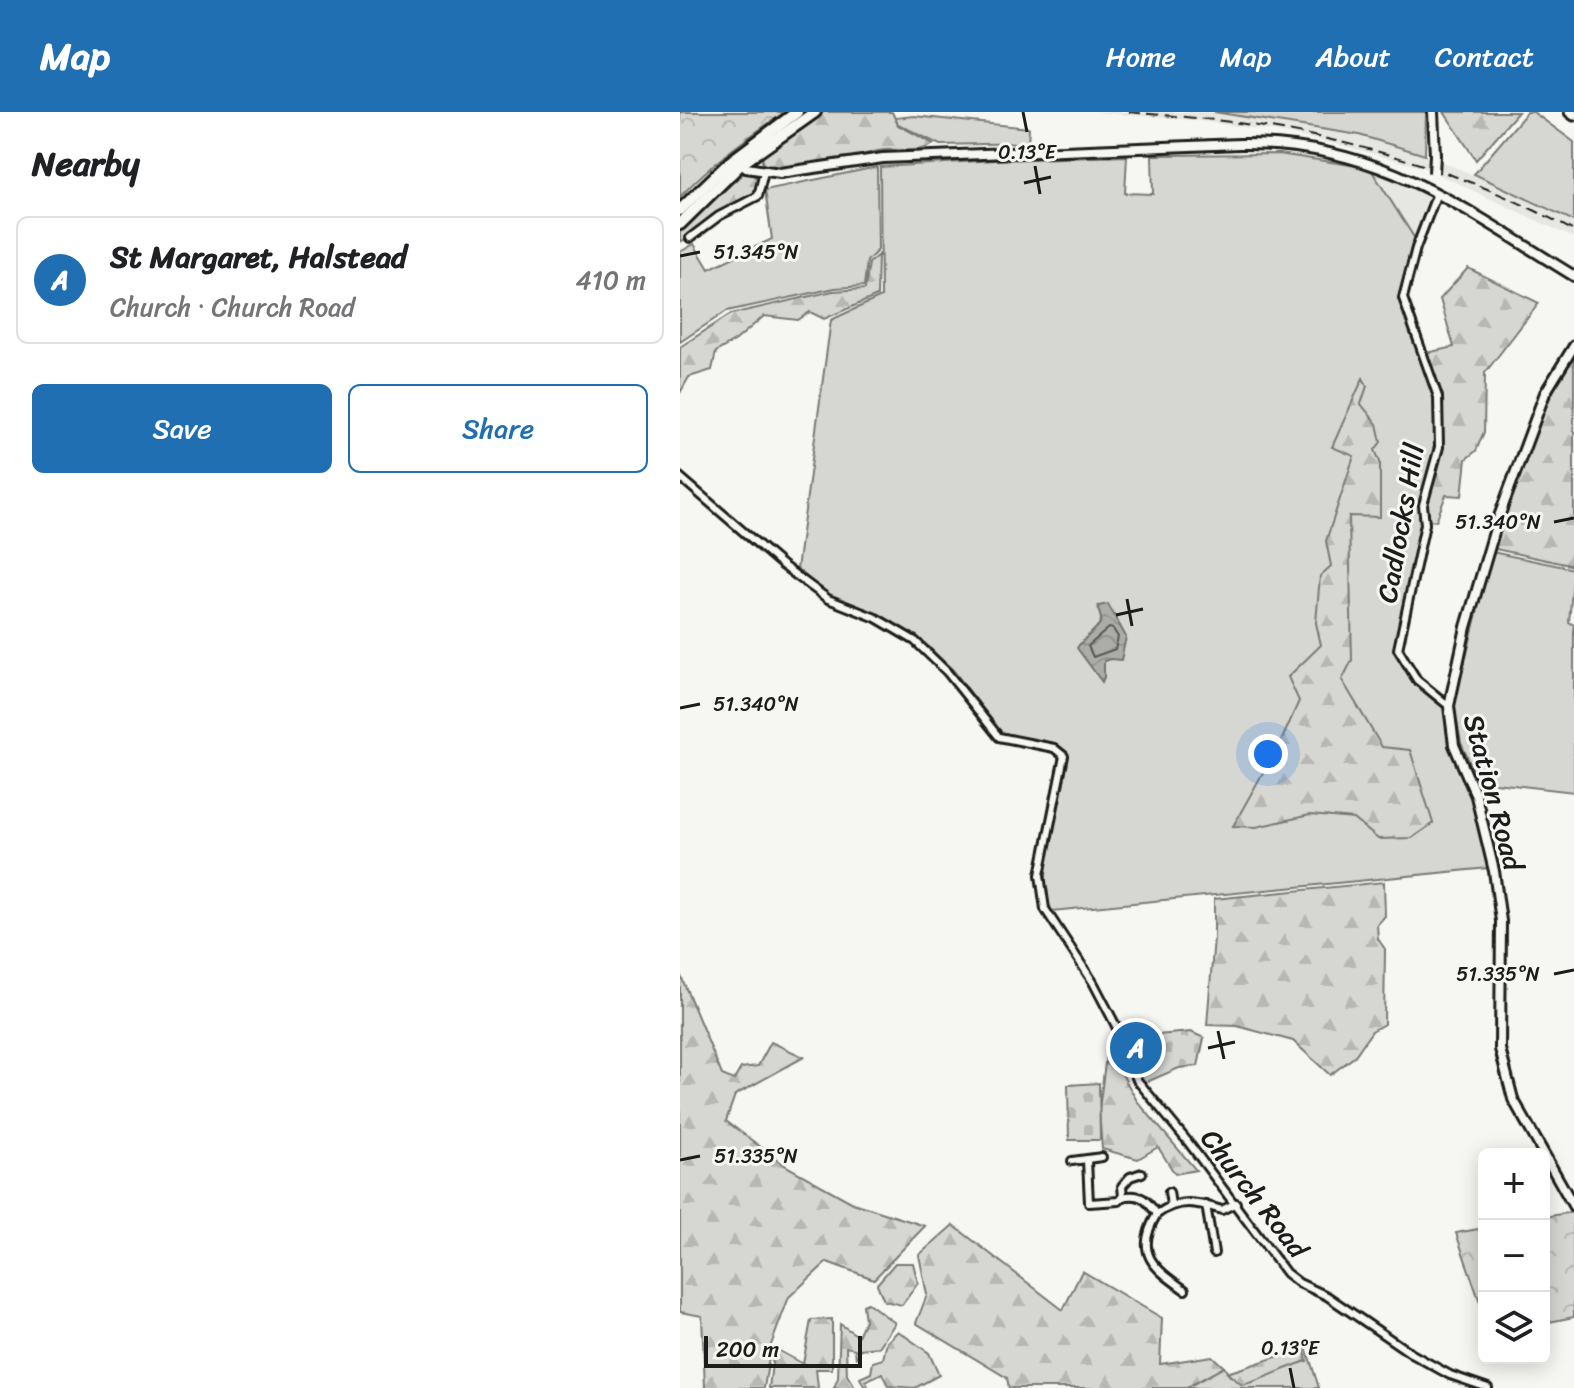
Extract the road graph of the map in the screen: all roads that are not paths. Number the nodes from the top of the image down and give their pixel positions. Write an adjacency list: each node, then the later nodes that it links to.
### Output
1 (797, 112): 4 (highway)
2 (815, 112): 4 (highway)
3 (1433, 112): 6 (street, bridge)
4 (736, 163): 5 (street); 8 (highway); 9 (highway)
5 (764, 172): 6 (street); 10 (street)
6 (1428, 188): 7 (street)
7 (1437, 193): 11 (street); 14 (street, Cadlocks Hill)
8 (680, 210)
9 (680, 224)
10 (690, 238)
11 (1574, 276)
12 (1574, 346): 14 (street, Station Road)
13 (680, 477): 21 (street, Church Road)
14 (1449, 706): 24 (street, Station Road)
15 (1102, 1157): 16 (street)
16 (1087, 1160): 17 (street); 20 (street)
17 (1072, 1161)
18 (1142, 1173): 20 (street)
19 (1169, 1192): 22 (street)
20 (1123, 1197): 25 (street)
21 (1236, 1203): 23 (street); 28 (street, Church Road)
22 (1171, 1205): 23 (street); 25 (street)
23 (1206, 1205): 26 (street)
24 (1574, 1207)
25 (1157, 1214): 27 (street)
26 (1214, 1253)
27 (1185, 1290)
28 (1488, 1388)

